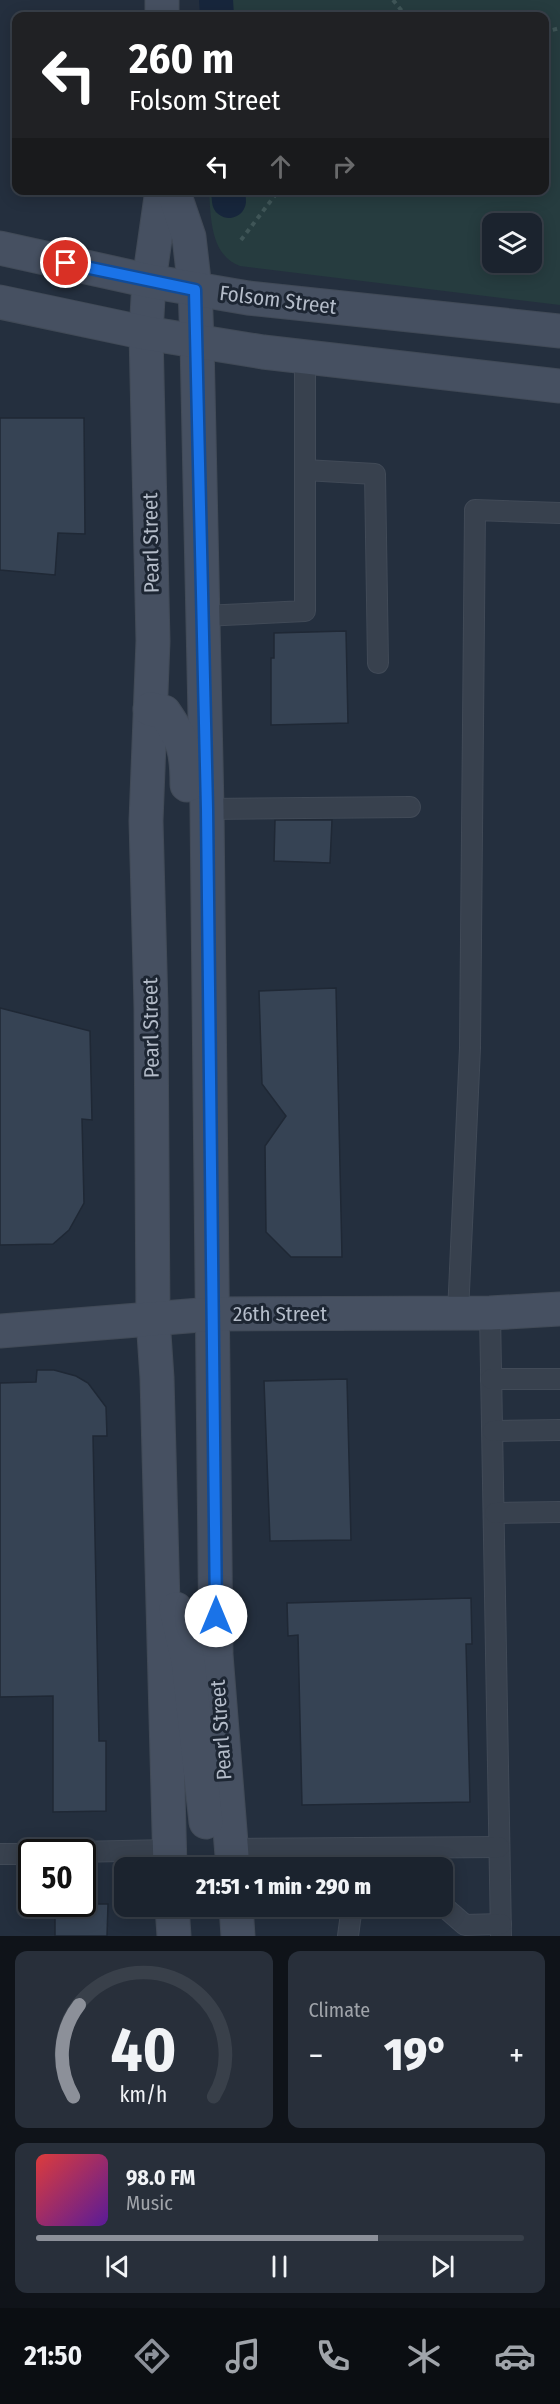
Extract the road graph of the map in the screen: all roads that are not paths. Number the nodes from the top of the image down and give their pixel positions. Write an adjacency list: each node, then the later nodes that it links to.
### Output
1 (161, 195): 4 (main road, Pearl Street)
2 (175, 195): 5 (main road, Pearl Street)
3 (0, 248): 4 (main road, Folsom Street)
4 (149, 281): 5 (main road, Folsom Street); 8 (main road, Pearl Street)
5 (195, 290): 7 (main road, Folsom Street); 9 (main road, Pearl Street)
6 (0, 302): 8 (main road)
7 (560, 331)
8 (146, 333): 9 (main road); 16 (main road, Pearl Street)
9 (197, 342): 10 (main road); 14 (main road, Pearl Street)
10 (305, 356): 11 (main road); 12 (lane)
11 (560, 386)
12 (305, 471): 14 (lane); 15 (lane)
13 (560, 513): 21 (lane)
14 (203, 616): 18 (main road, Pearl Street)
15 (378, 663)
16 (150, 709): 19 (main road); 23 (main road, Pearl Street)
17 (410, 807): 18 (lane)
18 (207, 809): 19 (main road, Pearl Street)
19 (206, 932): 22 (main road, Pearl Street)
20 (560, 1310): 21 (main road, 26th Street)
21 (474, 1313): 22 (main road, 26th Street); 25 (lane)
22 (213, 1314): 23 (main road, 26th Street); 39 (main road, Pearl Street)
23 (153, 1319): 24 (main road, 26th Street); 31 (main road, Pearl Street)
24 (0, 1331)
25 (491, 1379): 26 (lane); 28 (lane)
26 (560, 1379)
27 (560, 1430): 28 (lane)
28 (493, 1431): 30 (lane)
29 (560, 1512): 30 (lane)
30 (495, 1513): 32 (lane)
31 (160, 1553): 37 (main road, Pearl Street); 38 (main road)
32 (499, 1847): 40 (lane); 45 (lane)
33 (0, 1854): 34 (lane)
34 (18, 1854)
35 (96, 1854): 36 (lane)
36 (143, 1857)
37 (170, 1857)
38 (231, 1857)
39 (232, 1857)
40 (256, 1857)
41 (453, 1915): 45 (lane)
42 (173, 1917): 46 (main road)
43 (237, 1917): 47 (main road)
44 (351, 1917): 48 (lane)
45 (501, 1930)
46 (174, 1936)
47 (238, 1936)
48 (348, 1936)

